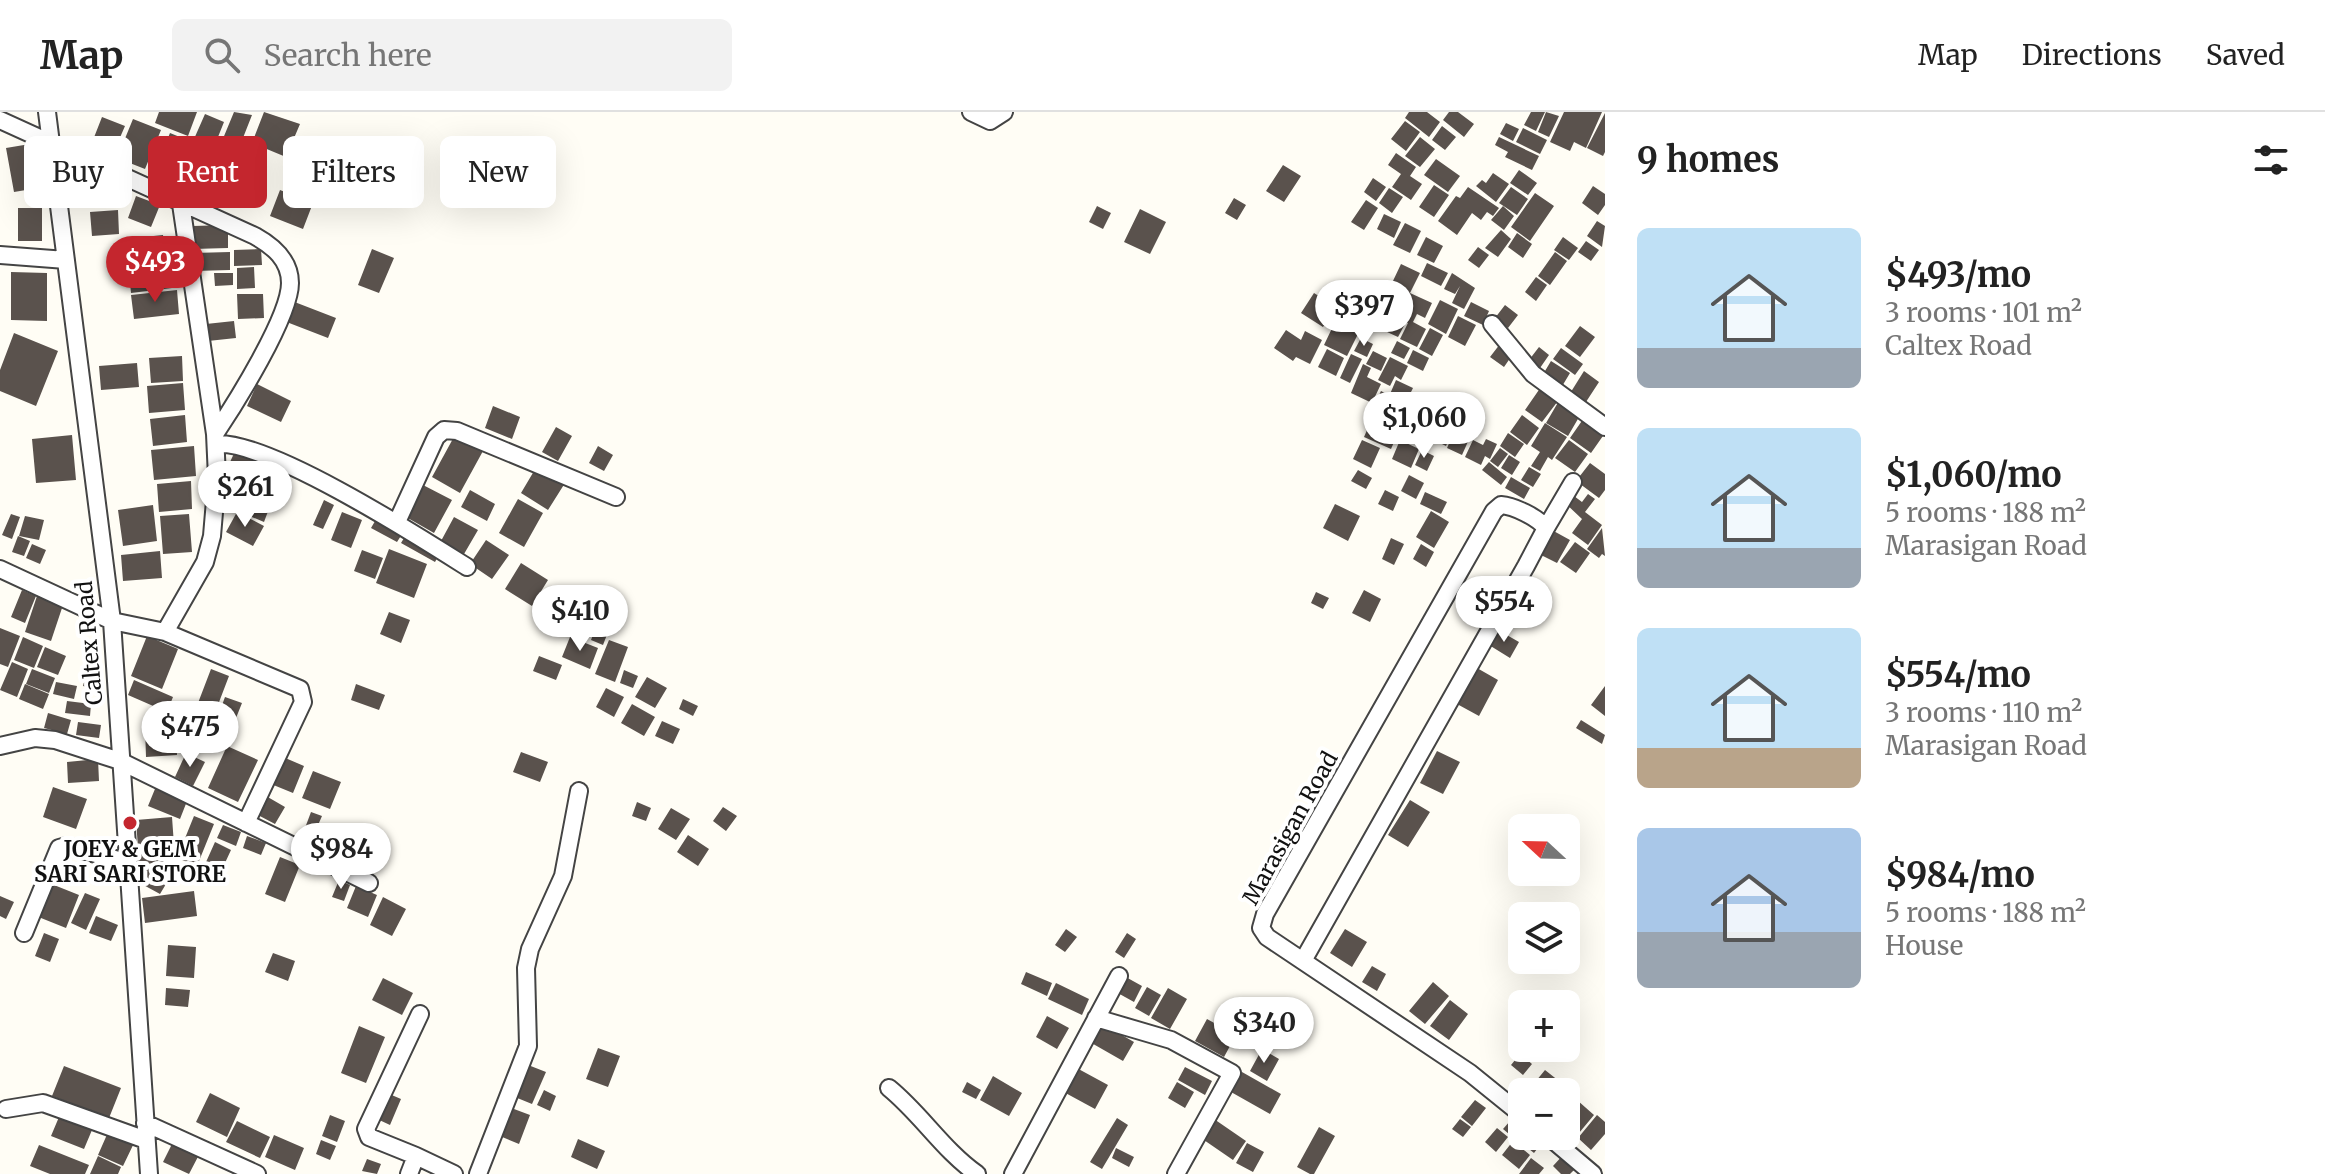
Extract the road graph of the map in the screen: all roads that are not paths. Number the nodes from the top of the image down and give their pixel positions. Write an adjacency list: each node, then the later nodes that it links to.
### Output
1 (47, 112): 6 (street, Caltex Road)
2 (971, 112): 3 (street)
3 (1004, 112)
4 (0, 120): 5 (street)
5 (35, 136)
6 (51, 136)
7 (60, 208): 11 (street, Caltex Road)
8 (182, 208): 14 (street)
9 (190, 208): 14 (street)
10 (0, 255): 11 (street)
11 (66, 260): 21 (street, Caltex Road)
12 (1492, 324): 13 (street)
13 (1605, 427)
14 (215, 439): 17 (street); 22 (street)
15 (1573, 482): 18 (street)
16 (616, 497): 17 (street)
17 (397, 522): 19 (street)
18 (1546, 528): 30 (street); 30 (street, Marasigan Road)
19 (467, 567)
20 (0, 569): 21 (street)
21 (112, 621): 22 (street); 24 (street, Caltex Road)
22 (165, 632): 26 (street)
23 (0, 746): 24 (street)
24 (120, 761): 26 (street); 27 (street, Caltex Road)
25 (579, 791): 44 (street)
26 (246, 823): 28 (street)
27 (126, 862): 29 (street); 37 (street, Caltex Road)
28 (369, 883)
29 (24, 933)
30 (1304, 959): 35 (street, Marasigan Road)
31 (1119, 976): 33 (street)
32 (420, 1014): 39 (street)
33 (1096, 1018): 46 (street); 47 (street)
34 (889, 1088): 45 (street)
35 (1508, 1104)
36 (6, 1109): 37 (street)
37 (146, 1132): 40 (street, Caltex Road); 41 (street)
38 (1565, 1150): 48 (street)
39 (416, 1156): 42 (street); 43 (street)
40 (149, 1174)
41 (257, 1174)
42 (409, 1174)
43 (454, 1174)
44 (478, 1174)
45 (977, 1174)
46 (1013, 1174)
47 (1176, 1174)
48 (1593, 1174)

